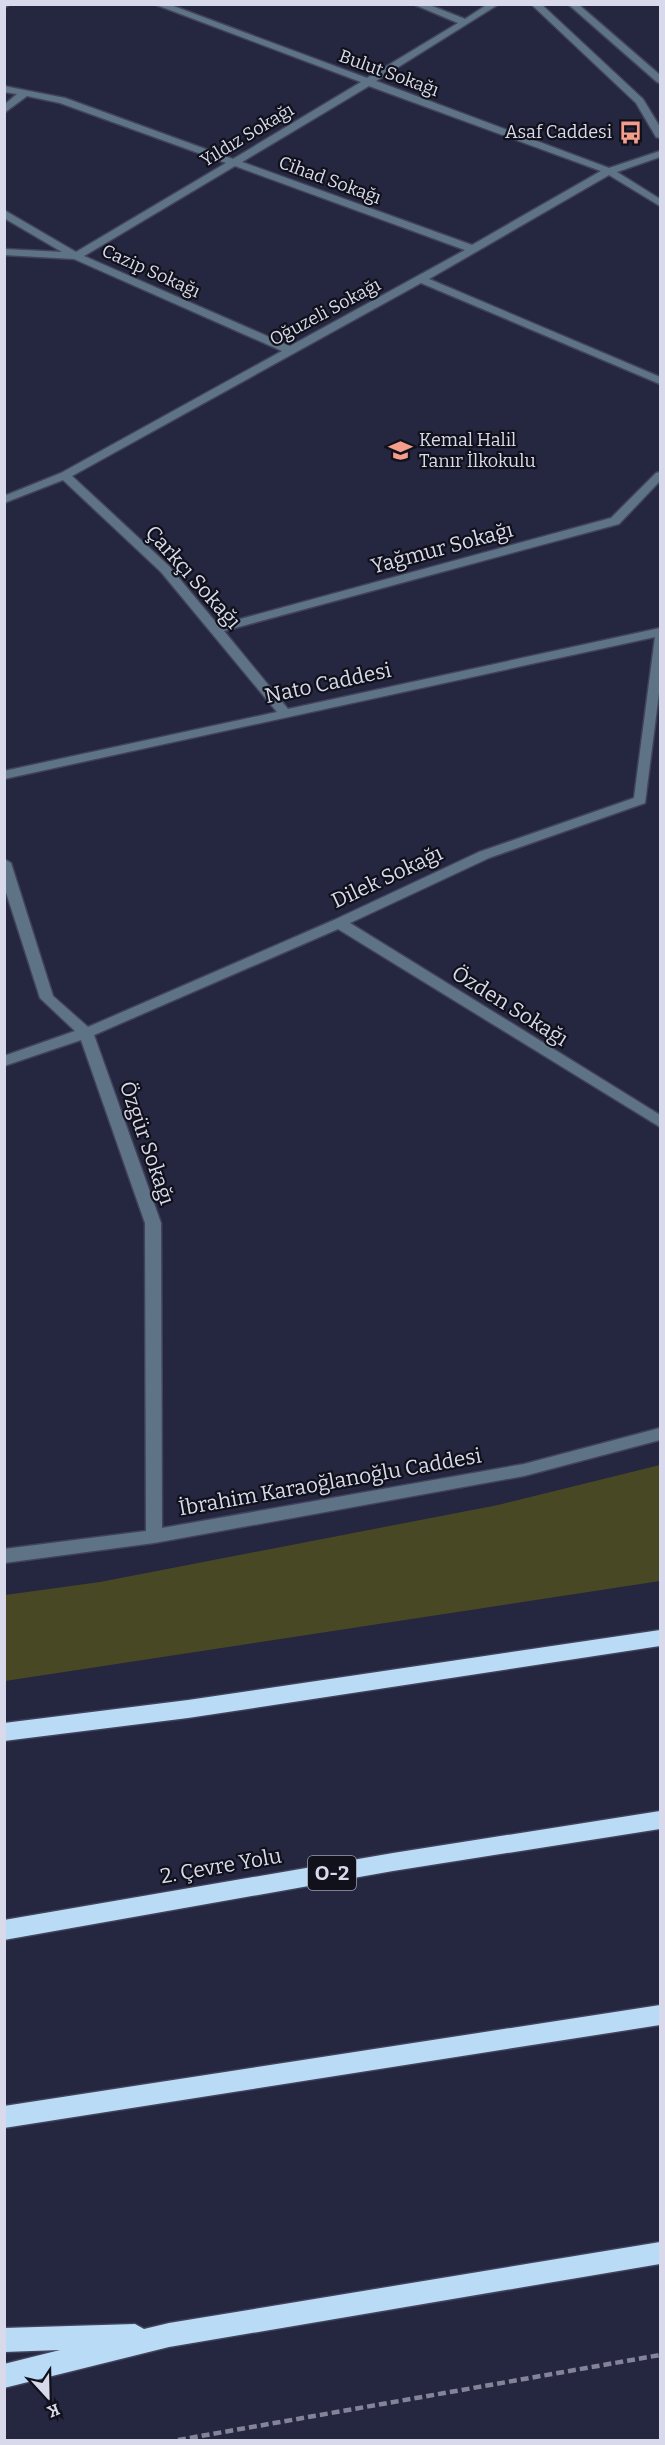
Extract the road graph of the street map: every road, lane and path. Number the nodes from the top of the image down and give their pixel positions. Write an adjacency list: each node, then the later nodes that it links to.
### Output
1 (158, 4): 8 (street, Bulut Sokağı)
2 (417, 4): 6 (street)
3 (495, 4): 6 (street, Yıldız Sokağı)
4 (535, 4): 12 (street)
5 (572, 4): 7 (street)
6 (465, 22): 8 (street, Yıldız Sokağı)
7 (660, 80)
8 (368, 83): 14 (street, Yıldız Sokağı); 15 (street, Bulut Sokağı)
9 (4, 89): 10 (street, Cihad Sokağı)
10 (26, 92): 11 (street); 14 (street, Cihad Sokağı)
11 (4, 110)
12 (660, 135)
13 (660, 154): 15 (street, Oğuzeli Sokağı)
14 (234, 162): 18 (street, Cihad Sokağı); 20 (street, Yıldız Sokağı)
15 (609, 171): 16 (street, Bulut Sokağı); 18 (street, Oğuzeli Sokağı)
16 (660, 203)
17 (4, 213): 20 (street, Cazip Sokağı)
18 (473, 249): 21 (street, Oğuzeli Sokağı)
19 (4, 252): 20 (street)
20 (76, 256): 22 (street, Cazip Sokağı)
21 (421, 279): 22 (street, Oğuzeli Sokağı); 23 (street)
22 (288, 350): 25 (street, Oğuzeli Sokağı)
23 (660, 381)
24 (660, 474): 27 (street, Yağmur Sokağı)
25 (65, 475): 26 (street, Oğuzeli Sokağı); 27 (street, Çarkçı Sokağı)
26 (4, 500)
27 (215, 630): 30 (street, Çarkçı Sokağı)
28 (660, 632): 30 (street, Nato Caddesi)
29 (660, 638): 33 (street, Dilek Sokağı)
30 (284, 712): 31 (street, Nato Caddesi)
31 (4, 775)
32 (4, 863): 34 (street, Özgür Sokağı)
33 (339, 923): 34 (street, Dilek Sokağı); 36 (street, Özden Sokağı)
34 (86, 1033): 35 (street, Dilek Sokağı); 38 (street, Özgür Sokağı)
35 (4, 1061)
36 (660, 1122)
37 (660, 1434): 38 (street, İbrahim Karaoğlanoğlu Caddesi)
38 (154, 1536): 39 (street, İbrahim Karaoğlanoğlu Caddesi)
39 (4, 1556)
40 (660, 1638): 41 (highway)
41 (4, 1732)
42 (660, 1820): 43 (highway, 2. Çevre Yolu / O-2)
43 (4, 1930)
44 (660, 2015): 45 (highway)
45 (4, 2117)
46 (660, 2253): 47 (highway)
47 (169, 2335): 48 (highway); 50 (highway)
48 (4, 2340)
49 (660, 2355): 51 (path)
50 (4, 2376)
51 (178, 2440)

